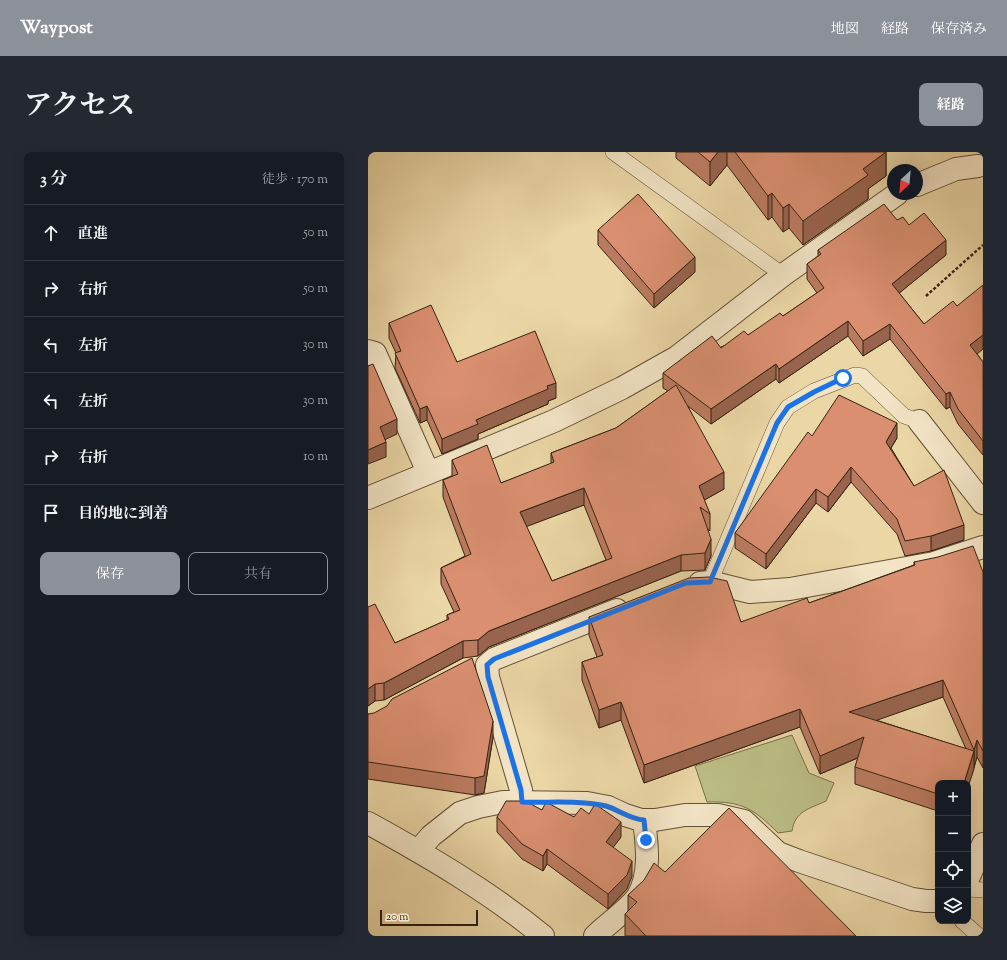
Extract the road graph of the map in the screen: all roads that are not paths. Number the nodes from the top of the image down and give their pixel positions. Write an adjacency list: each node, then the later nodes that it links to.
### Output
1 (614, 152): 5 (lane)
2 (976, 162): 3 (street)
3 (923, 183)
4 (889, 200): 5 (street)
5 (783, 276): 8 (street)
6 (368, 351): 8 (street)
7 (919, 421): 10 (street); 12 (lane)
8 (428, 472): 9 (street)
9 (368, 498)
10 (983, 503)
11 (983, 547): 12 (street)
12 (710, 582): 13 (street)
13 (679, 586)
14 (634, 604): 15 (street)
15 (522, 802): 16 (street); 19 (street)
16 (644, 820): 23 (street); 26 (street)
17 (368, 823): 19 (street)
18 (983, 844): 20 (street)
19 (418, 851): 25 (street)
20 (971, 872)
21 (971, 889): 22 (lane)
22 (983, 890)
23 (935, 901)
24 (965, 924): 27 (lane)
25 (543, 936)
26 (595, 936)
27 (979, 936)

